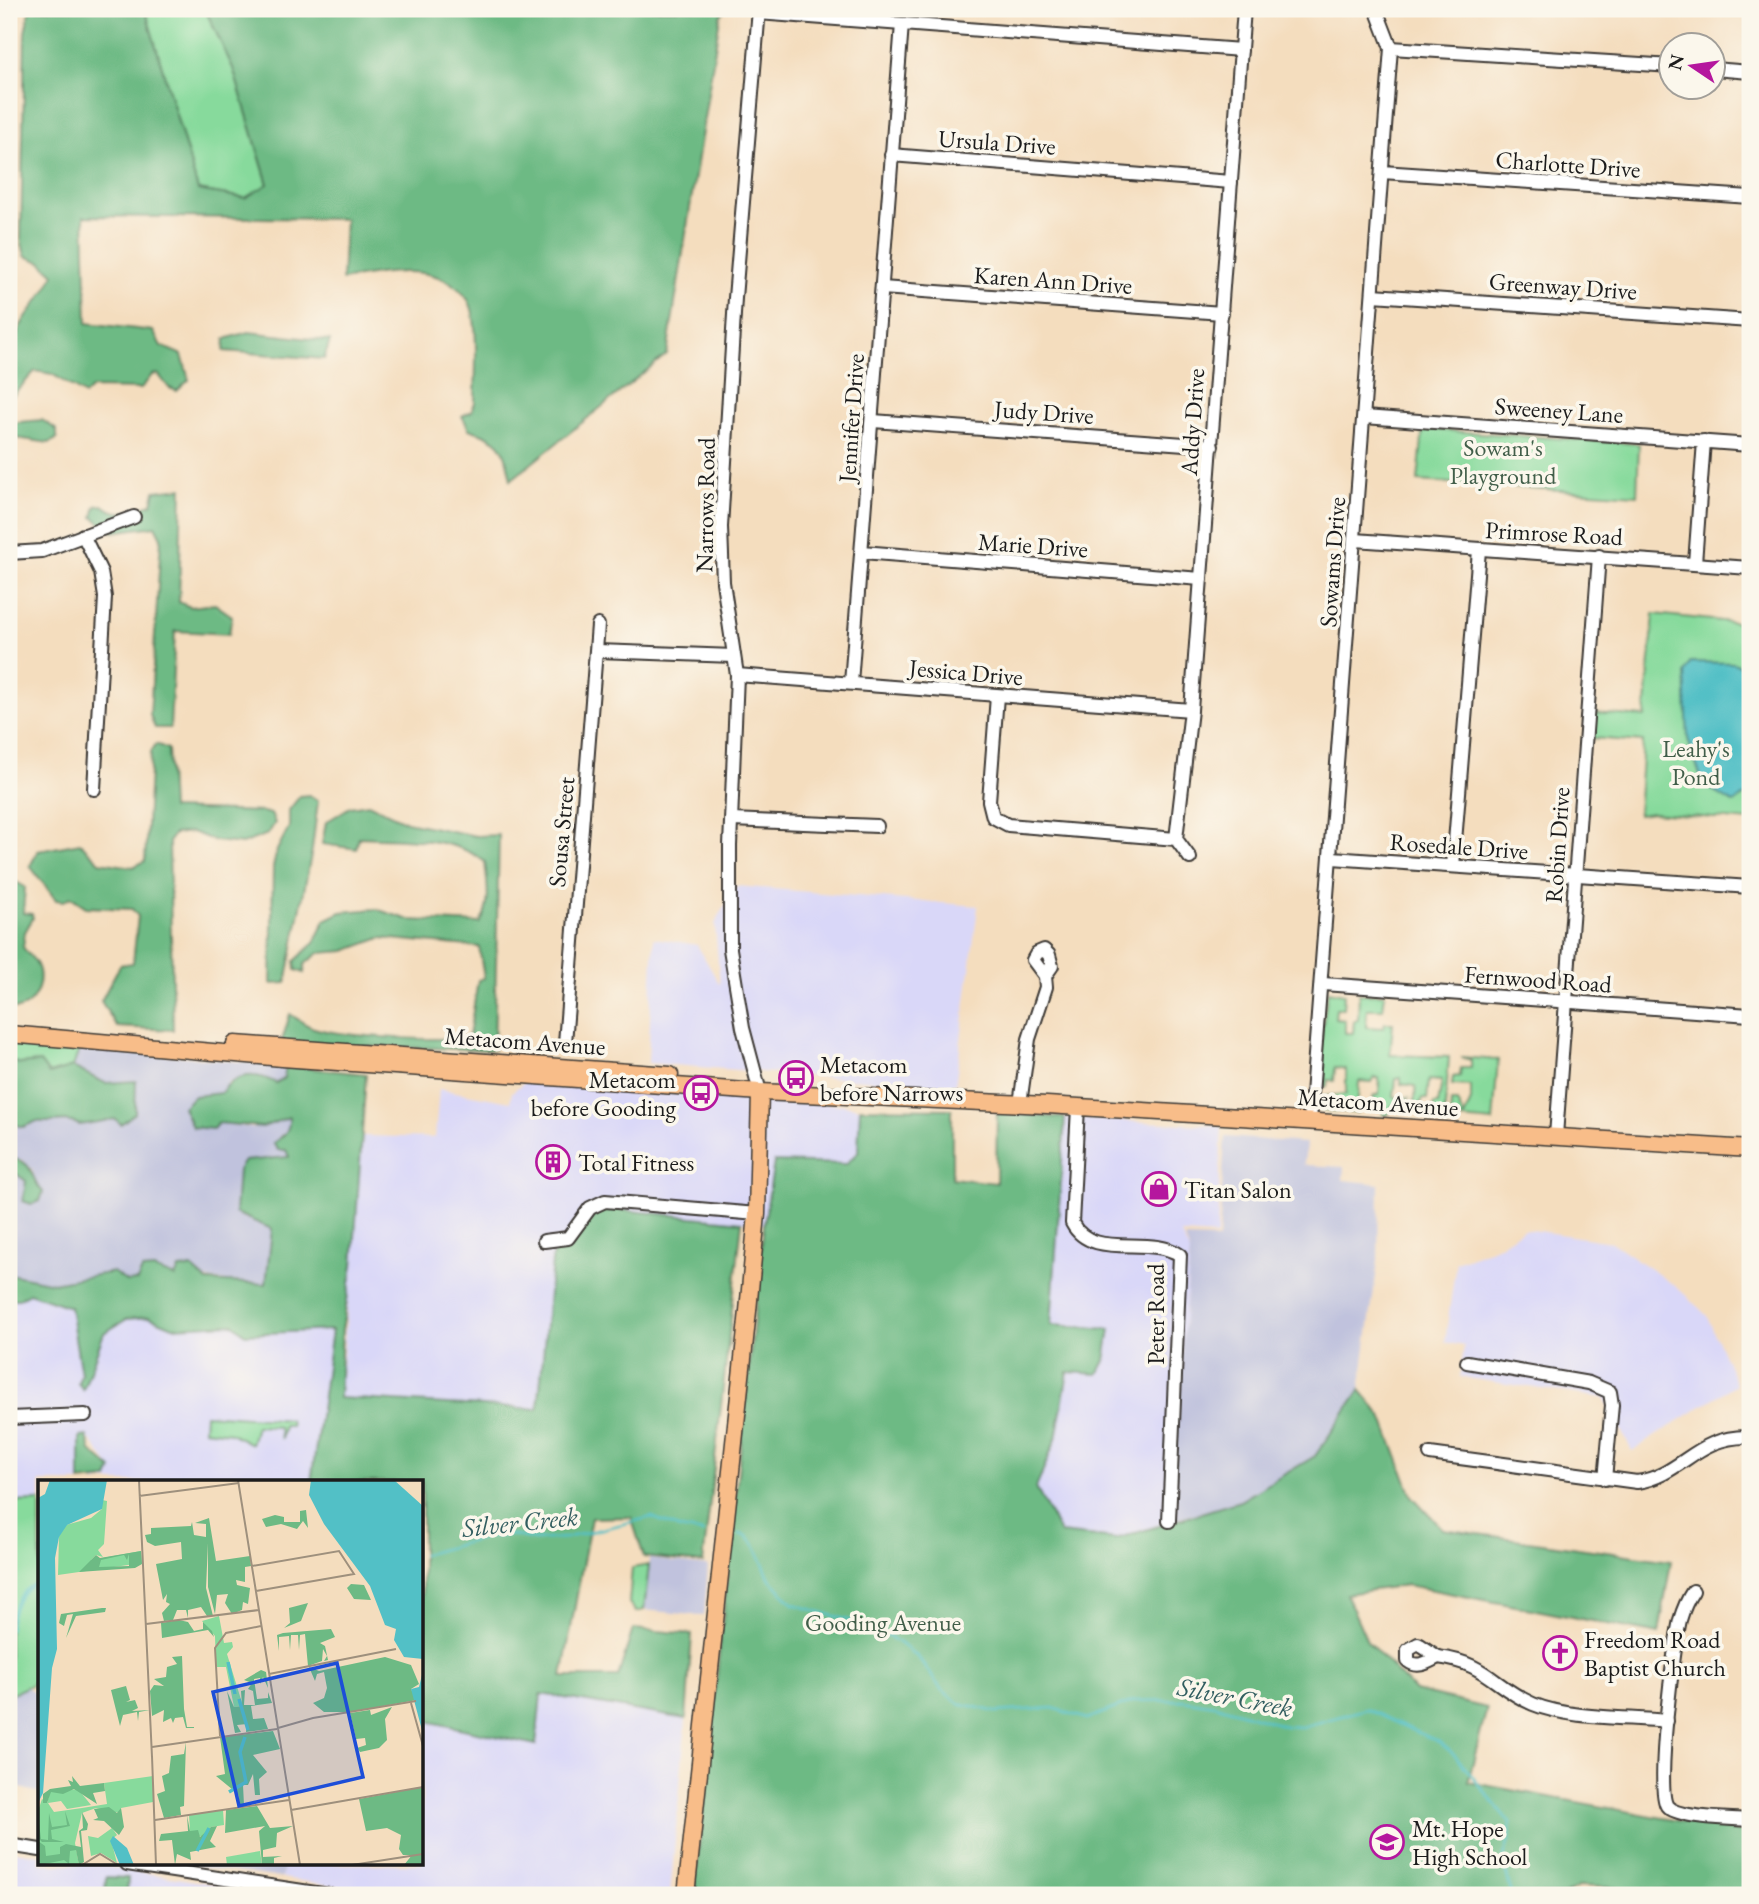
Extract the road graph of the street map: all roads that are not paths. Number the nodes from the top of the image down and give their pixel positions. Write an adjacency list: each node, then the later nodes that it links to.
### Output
1 (1244, 9): 6 (street, Addy Drive)
2 (1376, 9): 5 (street, Sowams Drive)
3 (759, 11): 4 (street); 35 (street, Narrows Road)
4 (902, 24): 6 (street); 10 (street)
5 (1391, 48): 7 (street); 11 (street, Sowams Drive)
6 (1241, 50): 12 (street, Addy Drive)
7 (1658, 65)
8 (1728, 70): 9 (street)
9 (1750, 72)
10 (891, 155): 12 (street, Ursula Drive); 14 (street, Jennifer Drive)
11 (1382, 172): 13 (street, Charlotte Drive); 15 (street, Sowams Drive)
12 (1231, 182): 16 (street, Addy Drive)
13 (1750, 197)
14 (882, 288): 16 (street, Karen Ann Drive); 19 (street, Jennifer Drive)
15 (1373, 295): 17 (street, Greenway Drive); 18 (street, Sowams Drive)
16 (1222, 313): 22 (street, Addy Drive)
17 (1750, 321)
18 (1364, 417): 20 (street, Sweeney Lane); 25 (street, Sowams Drive)
19 (873, 421): 22 (street, Judy Drive); 27 (street, Jennifer Drive)
20 (1704, 441): 21 (street, Sweeney Lane); 30 (street)
21 (1750, 445)
22 (1212, 446): 32 (street, Addy Drive)
23 (134, 517): 24 (street)
24 (83, 535): 28 (street); 40 (street)
25 (1354, 540): 26 (street, Primrose Road); 45 (street, Sowams Drive)
26 (1479, 550): 29 (street, Primrose Road); 46 (street)
27 (862, 552): 32 (street, Marie Drive); 37 (street, Jennifer Drive)
28 (9, 553)
29 (1599, 556): 30 (street, Primrose Road); 47 (street, Robin Drive)
30 (1695, 563): 31 (street, Primrose Road)
31 (1750, 568)
32 (1201, 579): 39 (street, Addy Drive)
33 (598, 625): 34 (street, Sousa Street)
34 (598, 651): 35 (street); 54 (street, Sousa Street)
35 (734, 656): 36 (street, Narrows Road)
36 (737, 676): 37 (street, Jessica Drive); 41 (street, Narrows Road)
37 (851, 683): 38 (street, Jessica Drive)
38 (997, 696): 39 (street, Jessica Drive); 43 (street)
39 (1191, 710): 43 (street, Addy Drive)
40 (94, 789)
41 (732, 820): 42 (street); 55 (street, Narrows Road)
42 (877, 825)
43 (1176, 839): 44 (street)
44 (1190, 858)
45 (1332, 858): 46 (street, Rosedale Drive); 50 (street, Sowams Drive)
46 (1453, 866): 47 (street, Rosedale Drive)
47 (1575, 875): 48 (street, Rosedale Drive); 51 (street, Robin Drive)
48 (1750, 887)
49 (1045, 976): 56 (street)
50 (1322, 984): 51 (street, Fernwood Road); 58 (street, Sowams Drive)
51 (1565, 1002): 52 (street, Fernwood Road); 59 (street, Robin Drive)
52 (1750, 1015)
53 (9, 1034): 55 (main road, Metacom Avenue)
54 (565, 1043)
55 (759, 1087): 56 (main road, Metacom Avenue); 61 (main road)
56 (1020, 1104): 57 (main road, Metacom Avenue)
57 (1078, 1107): 58 (main road, Metacom Avenue); 69 (street, Peter Road)
58 (1310, 1121): 59 (main road, Metacom Avenue)
59 (1556, 1136): 60 (main road, Metacom Avenue)
60 (1750, 1149)
61 (757, 1214): 62 (street); 78 (main road)
62 (544, 1241)
63 (1467, 1362): 68 (street)
64 (85, 1415): 65 (street)
65 (9, 1418)
66 (1750, 1437): 68 (street)
67 (1430, 1454): 68 (street)
68 (1605, 1479)
69 (1169, 1521)
70 (1693, 1591): 72 (street)
71 (1438, 1657): 72 (street)
72 (1667, 1721): 73 (street)
73 (1750, 1820)
74 (9, 1844): 75 (street)
75 (38, 1850)
76 (140, 1866): 77 (street)
77 (329, 1895)
78 (687, 1895)

